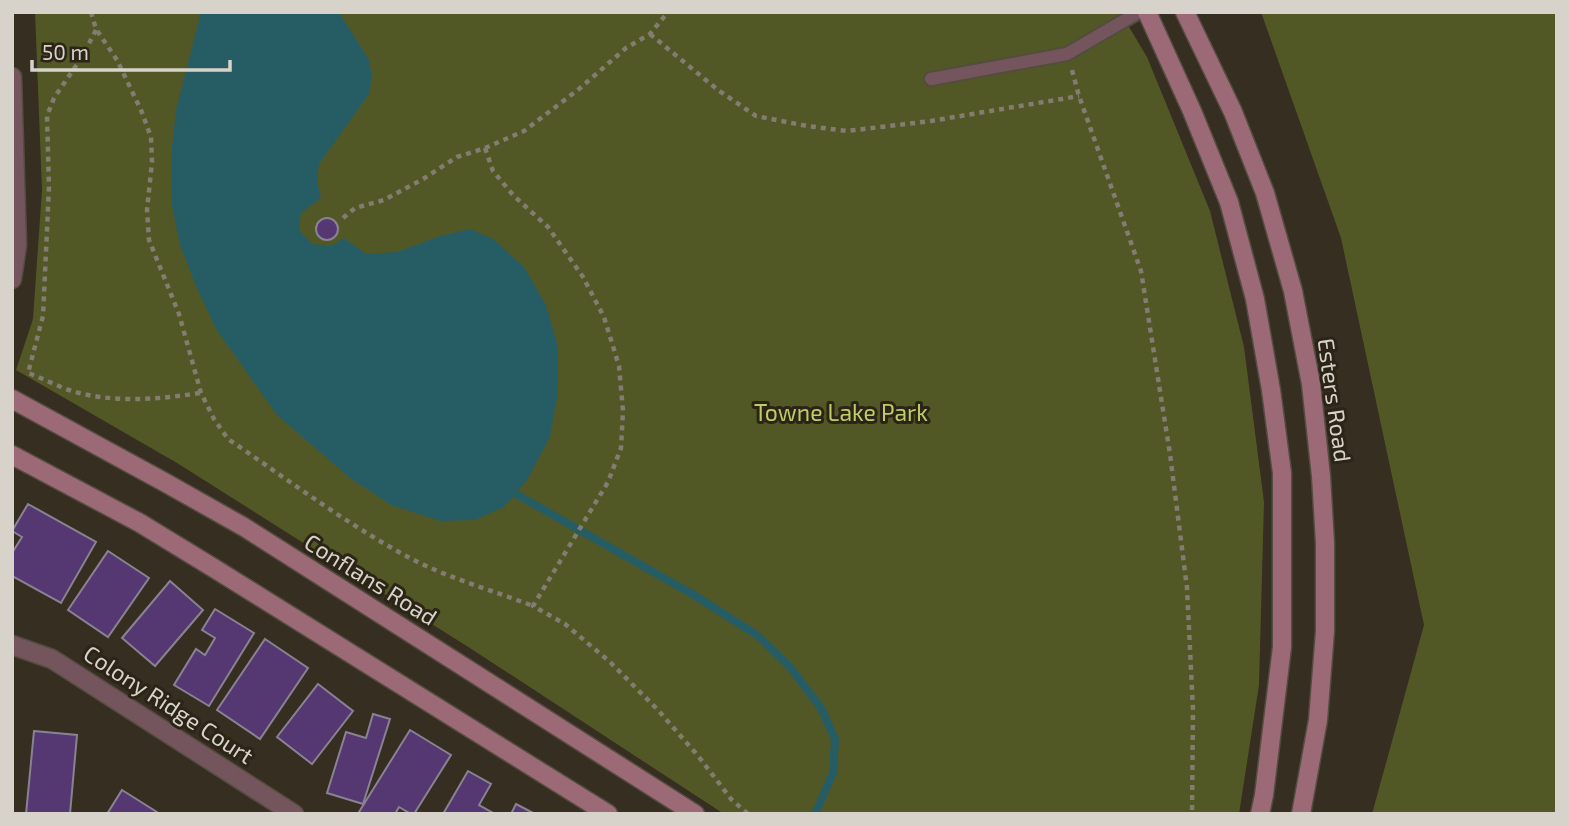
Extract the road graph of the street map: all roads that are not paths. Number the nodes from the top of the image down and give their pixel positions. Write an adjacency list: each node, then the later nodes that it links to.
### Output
1 (1139, 12): 5 (lane)
2 (1147, 12): 13 (street)
3 (1185, 12): 14 (street, Esters Road)
4 (12, 77): 6 (street)
5 (931, 79)
6 (12, 279)
7 (12, 399): 12 (street, Conflans Road)
8 (12, 455): 11 (street)
9 (12, 645): 10 (street, Colony Ridge Court)
10 (294, 814)
11 (608, 814)
12 (695, 814)
13 (1260, 814)
14 (1301, 814)

